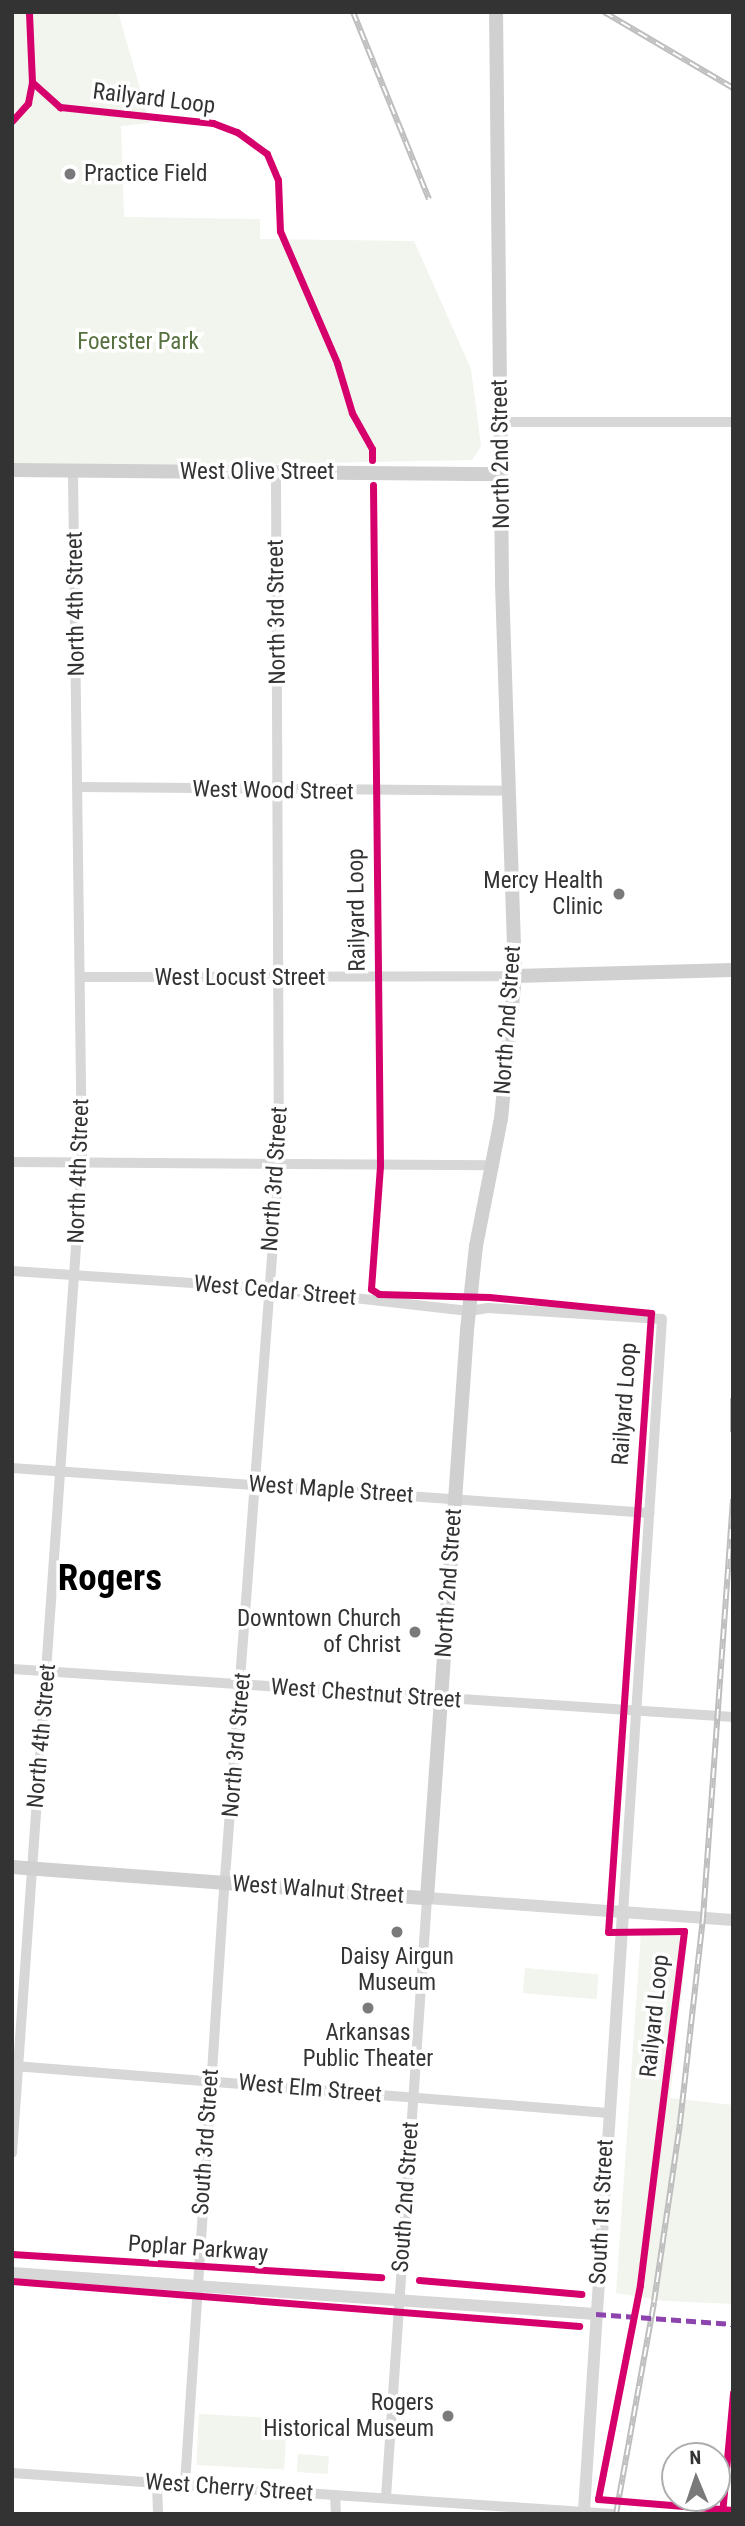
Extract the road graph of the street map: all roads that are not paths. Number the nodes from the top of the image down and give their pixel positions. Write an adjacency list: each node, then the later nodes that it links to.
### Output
1 (496, 12): 2 (main road, North 2nd Street)
2 (500, 422): 3 (street); 7 (main road, North 2nd Street)
3 (733, 422)
4 (12, 470): 5 (main road, West Olive Street)
5 (73, 471): 6 (main road, West Olive Street); 8 (street, North 4th Street)
6 (276, 472): 7 (main road, West Olive Street); 9 (street, North 3rd Street)
7 (501, 474): 10 (main road, North 2nd Street)
8 (80, 787): 9 (street, West Wood Street); 13 (street, North 4th Street)
9 (278, 791): 10 (street, West Wood Street); 14 (street, North 3rd Street)
10 (509, 791): 12 (main road, North 2nd Street)
11 (733, 970): 12 (main road, West Locust Street)
12 (515, 976): 14 (street, West Locust Street); 18 (main road, North 2nd Street)
13 (82, 977): 14 (street, West Locust Street); 16 (street, North 4th Street)
14 (281, 978): 17 (street, North 3rd Street)
15 (12, 1162): 16 (street)
16 (82, 1162): 17 (street); 20 (street, North 4th Street)
17 (279, 1165): 18 (street); 21 (street, North 3rd Street)
18 (492, 1165): 22 (main road, North 2nd Street)
19 (12, 1271): 20 (street, West Cedar Street)
20 (74, 1276): 21 (street, West Cedar Street); 24 (street, North 4th Street)
21 (267, 1288): 22 (street, West Cedar Street); 25 (street, North 3rd Street)
22 (469, 1311): 26 (main road, North 2nd Street); 27 (street, West Cedar Street)
23 (12, 1468): 24 (street, West Maple Street)
24 (60, 1472): 25 (street, West Maple Street); 29 (street, North 4th Street)
25 (256, 1486): 26 (street, West Maple Street); 30 (street, North 3rd Street)
26 (456, 1498): 27 (street, West Maple Street); 31 (main road, North 2nd Street)
27 (649, 1513): 32 (street)
28 (12, 1669): 29 (street, West Chestnut Street)
29 (48, 1672): 30 (street, West Chestnut Street); 35 (street, North 4th Street)
30 (242, 1686): 31 (street, West Chestnut Street); 36 (street, North 3rd Street)
31 (440, 1698): 32 (street, West Chestnut Street); 37 (main road, North 2nd Street)
32 (635, 1713): 33 (street, West Chestnut Street); 38 (street)
33 (733, 1717)
34 (12, 1867): 35 (main road, West Walnut Street)
35 (34, 1868): 36 (main road, West Walnut Street); 40 (street, North 4th Street)
36 (224, 1884): 37 (main road, West Walnut Street); 41 (street, South 3rd Street)
37 (428, 1898): 38 (street, West Walnut Street); 42 (street, South 2nd Street)
38 (623, 1913): 39 (street, West Walnut Street); 43 (street, South 1st Street)
39 (733, 1920)
40 (15, 2066): 41 (street, West Elm Street); 44 (street, North 4th Street)
41 (210, 2081): 42 (street, West Elm Street); 46 (street, South 3rd Street)
42 (413, 2098): 43 (street, West Elm Street); 47 (street, South 2nd Street)
43 (608, 2113): 48 (street, South 1st Street)
44 (12, 2152)
45 (12, 2273): 46 (street)
46 (196, 2286): 47 (street); 51 (street, South 3rd Street)
47 (397, 2300): 48 (street); 53 (street, South 2nd Street)
48 (596, 2314): 54 (street, South 1st Street)
49 (12, 2473): 50 (street, West Cherry Street)
50 (157, 2484): 51 (street, West Cherry Street); 56 (street)
51 (185, 2484): 52 (street, West Cherry Street)
52 (335, 2495): 53 (street, West Cherry Street); 57 (street)
53 (386, 2497): 55 (street, West Cherry Street)
54 (584, 2511): 55 (street, West Cherry Street); 58 (street, West Cherry Street)
55 (540, 2512)
56 (158, 2514)
57 (336, 2514)
58 (613, 2514)

